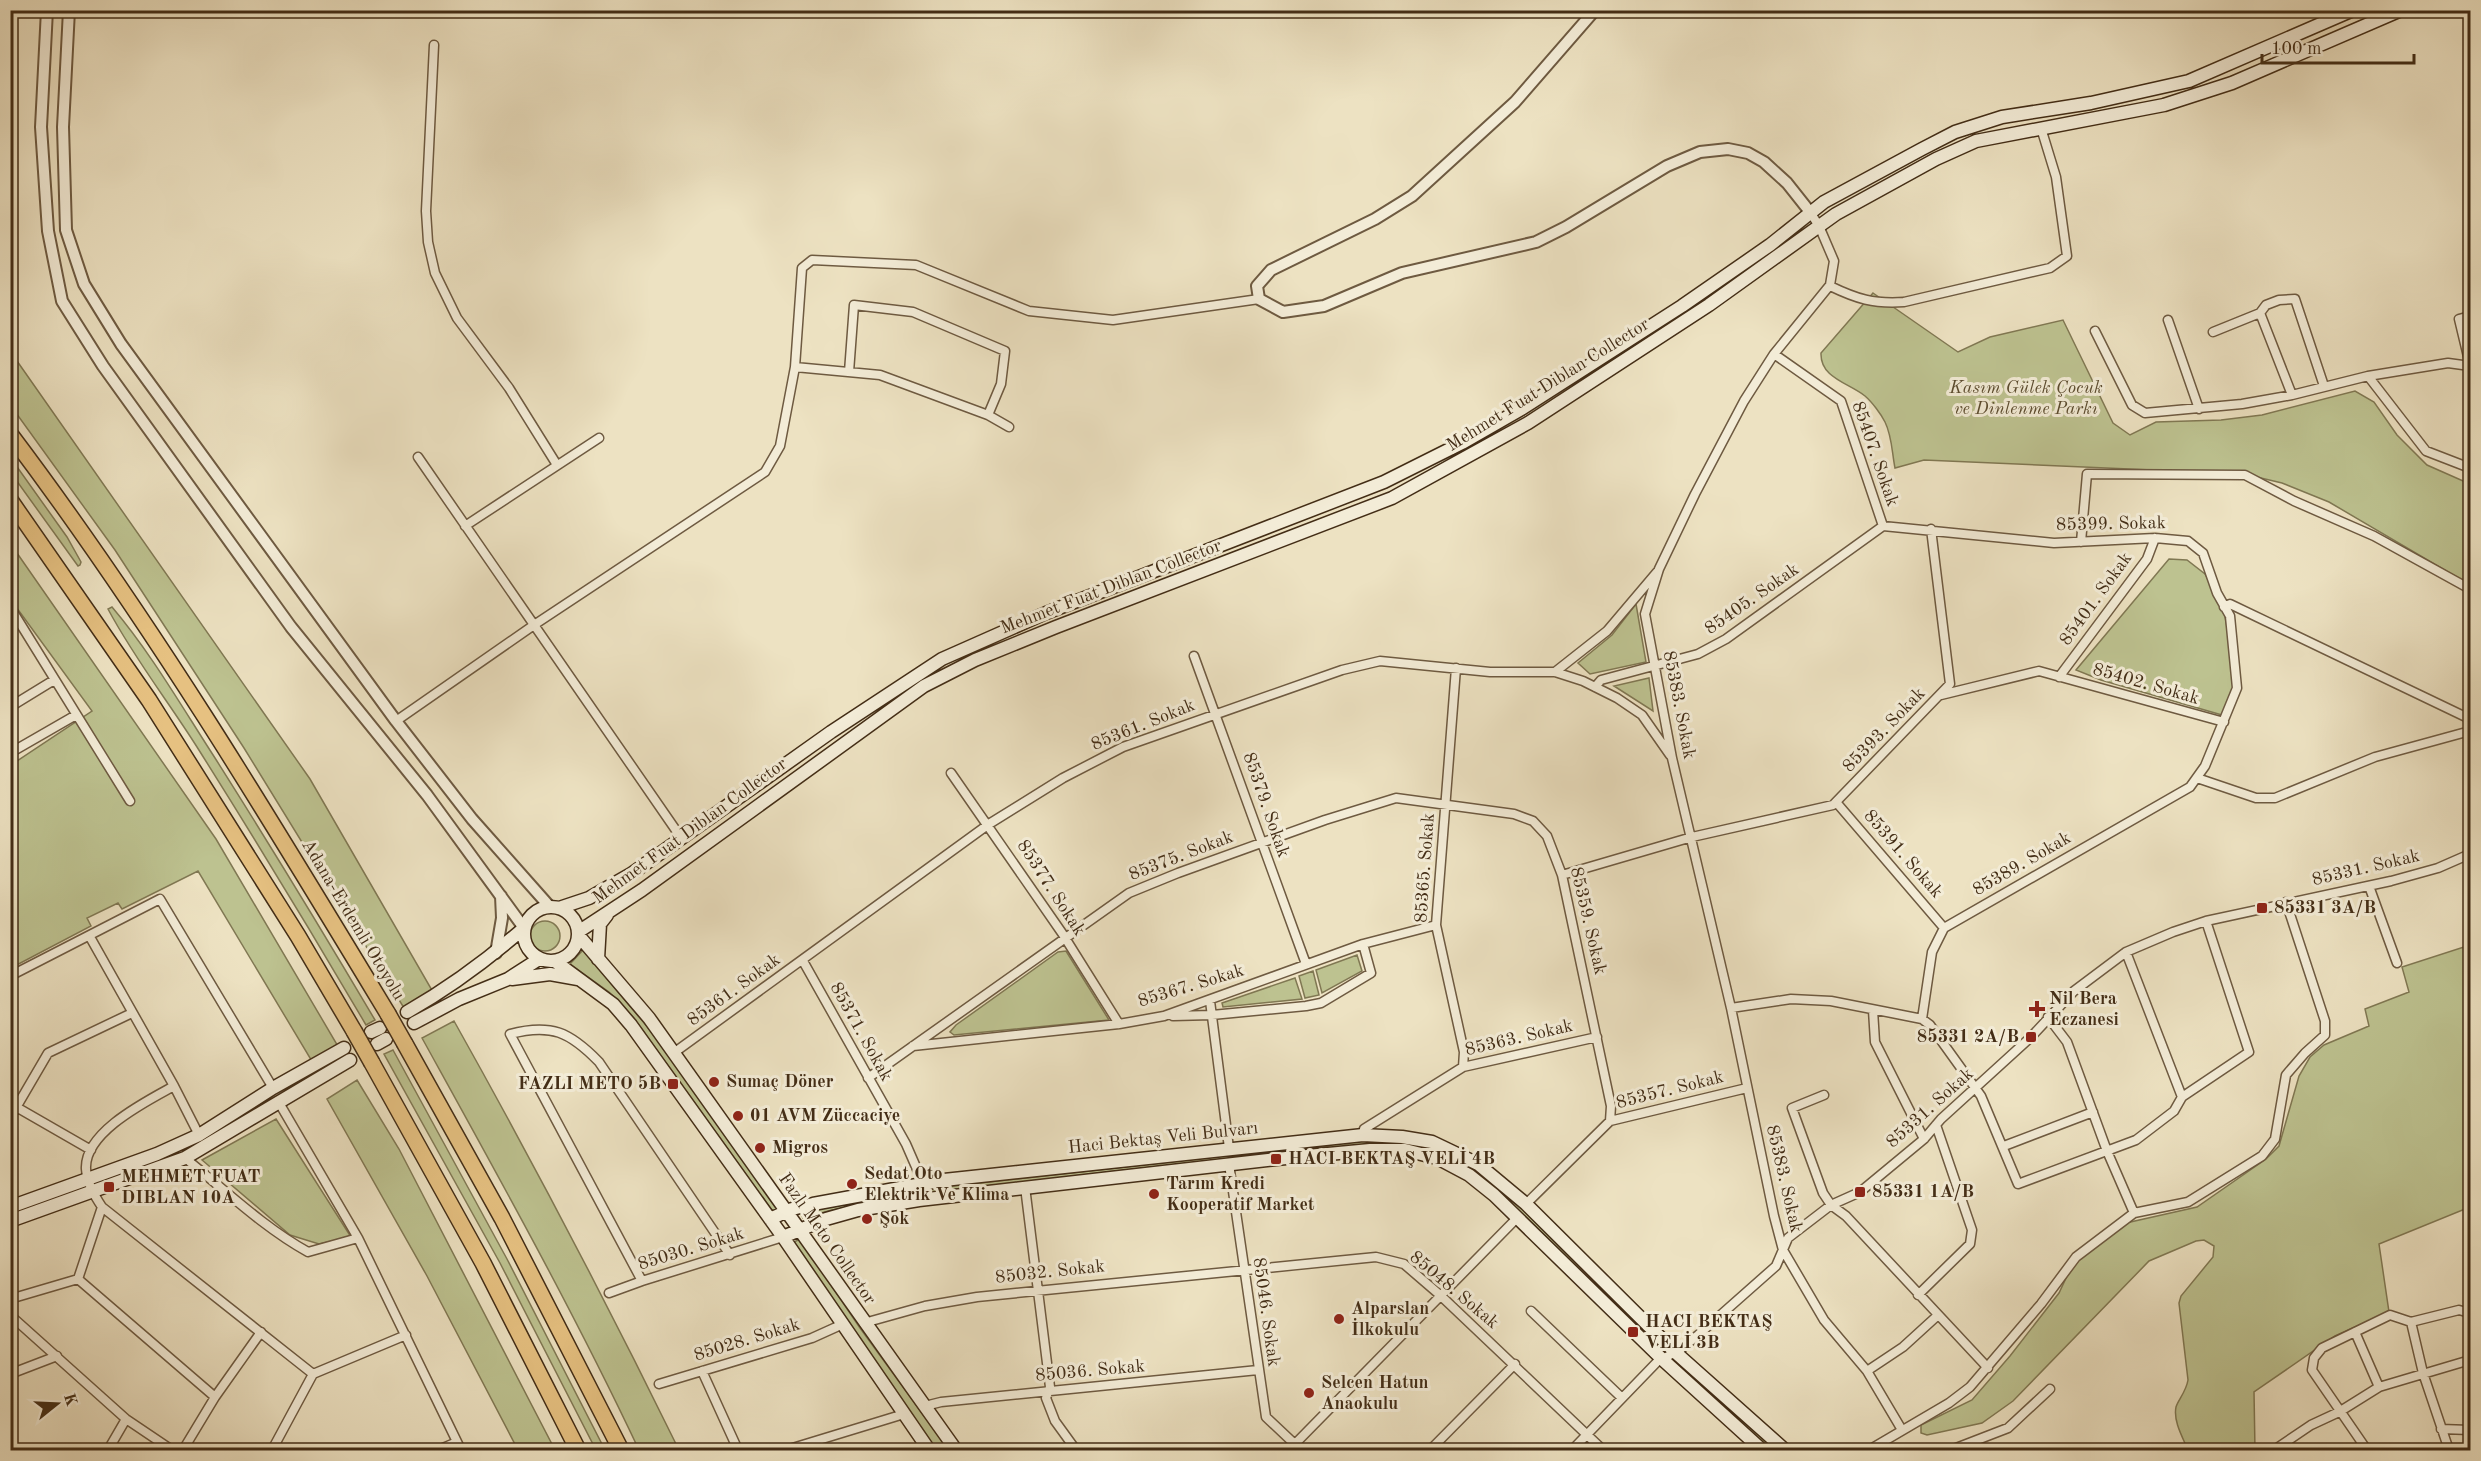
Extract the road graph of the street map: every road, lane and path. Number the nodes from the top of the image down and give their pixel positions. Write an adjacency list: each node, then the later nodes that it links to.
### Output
1 (46, 10): 72 (street)
2 (69, 10): 55 (street)
3 (1595, 10): 11 (street)
4 (2353, 10): 8 (main road, Mehmet Fuat Diblan Collector)
5 (2401, 10): 7 (main road, Mehmet Fuat Diblan Collector)
6 (434, 45): 30 (street)
7 (2041, 128): 9 (main road, Mehmet Fuat Diblan Collector); 10 (street)
8 (1810, 212): 9 (street); 11 (street); 67 (main road, Mehmet Fuat Diblan Collector)
9 (1820, 226): 10 (street); 75 (main road, Mehmet Fuat Diblan Collector)
10 (1830, 286): 17 (street, 85383. Sokak)
11 (1259, 299): 19 (street)
12 (2260, 313): 16 (street); 22 (street); 23 (street)
13 (2470, 316): 18 (street)
14 (2168, 320): 24 (street)
15 (2095, 331): 24 (street)
16 (2213, 332)
17 (1774, 354): 34 (street, 85407. Sokak); 38 (street, 85383. Sokak)
18 (2470, 365): 21 (street)
19 (795, 366): 20 (street); 42 (street)
20 (849, 372): 25 (street); 25 (street)
21 (2368, 376): 22 (street); 31 (street)
22 (2324, 386): 23 (street)
23 (2292, 395): 24 (street)
24 (2199, 409)
25 (988, 415): 26 (street)
26 (1009, 428)
27 (10, 434): 200 (highway, Adana-Erdemli Otoyolu, bridge)
28 (599, 438): 30 (street)
29 (418, 457): 33 (street)
30 (557, 465): 33 (street)
31 (2470, 468)
32 (10, 500): 199 (highway, bridge)
33 (465, 526): 42 (street)
34 (1883, 526): 35 (street, 85399. Sokak); 44 (street, 85405. Sokak)
35 (1931, 529): 37 (street, 85399. Sokak); 50 (street, 85393. Sokak)
36 (2155, 538): 37 (street, 85399. Sokak); 40 (street, 85399. Sokak); 47 (street, 85401. Sokak)
37 (2080, 542): 39 (street)
38 (1659, 569): 44 (street, 85383. Sokak); 46 (street)
39 (2470, 589)
40 (2224, 607): 54 (street); 56 (street, 85399. Sokak)
41 (11, 609): 48 (street)
42 (534, 624): 55 (street); 67 (street)
43 (1194, 656): 52 (street, 85379. Sokak)
44 (1655, 666): 49 (street, 85405. Sokak); 59 (street, 85383. Sokak)
45 (1456, 669): 46 (street, 85361. Sokak); 52 (street, 85361. Sokak); 64 (street, 85365. Sokak)
46 (1555, 672): 49 (street, 85361. Sokak)
47 (2059, 677): 50 (street, 85402. Sokak); 56 (street, 85402. Sokak)
48 (54, 680): 51 (street); 53 (street)
49 (1595, 687): 59 (street, 85361. Sokak)
50 (1941, 695): 63 (street, 85393. Sokak)
51 (10, 707)
52 (1216, 714): 65 (street, 85361. Sokak); 68 (street, 85379. Sokak)
53 (76, 715): 58 (street); 62 (street)
54 (2470, 719)
55 (396, 721): 74 (street)
56 (2224, 722): 61 (street, 85399. Sokak)
57 (2470, 731): 61 (street)
58 (10, 753)
59 (1672, 758): 66 (street, 85383. Sokak)
60 (951, 773): 65 (street, 85377. Sokak)
61 (2197, 778): 79 (street, 85389. Sokak)
62 (130, 801)
63 (1836, 802): 66 (street); 79 (street, 85391. Sokak)
64 (1446, 806): 68 (street, 85375. Sokak); 70 (street, 85359. Sokak); 77 (street, 85365. Sokak)
65 (989, 824): 82 (street, 85377. Sokak); 88 (street, 85361. Sokak)
66 (1692, 837): 70 (street); 96 (street, 85383. Sokak)
67 (682, 839): 74 (main road, Mehmet Fuat Diblan Collector)
68 (1262, 844): 82 (street, 85375. Sokak); 91 (street, 85379. Sokak)
69 (2470, 854): 71 (street, 85331. Sokak)
70 (1562, 875): 104 (street, 85359. Sokak)
71 (2369, 885): 73 (street, 85331. Sokak); 90 (street)
72 (501, 896): 78 (street); 85 (street)
73 (2286, 902): 76 (street, 85331. Sokak); 139 (street)
74 (555, 907): 78 (main road); 80 (main road)
75 (609, 912): 80 (main road, Mehmet Fuat Diblan Collector); 87 (main road)
76 (2206, 921): 84 (street, 85331. Sokak); 114 (street)
77 (1436, 925): 83 (street, 85367. Sokak); 107 (street, 85365. Sokak)
78 (524, 928): 85 (main road); 86 (main road)
79 (1944, 928): 102 (street)
80 (578, 934): 87 (main road, Fazlı Meto Collector); 89 (main road)
81 (90, 937): 92 (street); 98 (street); 110 (street)
82 (1064, 938): 103 (street, 85377. Sokak); 105 (street, 85375. Sokak)
83 (1363, 944): 91 (street, 85367. Sokak); 99 (street)
84 (2126, 952): 101 (street, 85331. Sokak); 114 (street)
85 (496, 953): 93 (main road)
86 (539, 959): 89 (main road); 93 (main road)
87 (598, 959): 106 (main road, Fazlı Meto Collector)
88 (802, 961): 106 (street, 85361. Sokak); 108 (street, 85371. Sokak)
89 (556, 962): 94 (main road, Fazlı Meto Collector)
90 (2397, 963)
91 (1306, 964): 95 (street, 85367. Sokak)
92 (10, 976)
93 (508, 979): 94 (main road)
94 (580, 980): 141 (main road, Fazlı Meto Collector)
95 (1210, 1001): 99 (street); 100 (street, 85367. Sokak)
96 (1731, 1008): 97 (street); 111 (street, 85383. Sokak)
97 (1873, 1010): 102 (street); 123 (street)
98 (132, 1013): 109 (street); 116 (street)
99 (1212, 1015): 100 (street); 125 (street)
100 (1164, 1016): 103 (street, 85367. Sokak)
101 (2048, 1017): 112 (street, 85331. Sokak); 117 (street)
102 (1922, 1019): 112 (street)
103 (1119, 1024): 105 (street, 85367. Sokak)
104 (1597, 1037): 107 (street, 85363. Sokak); 119 (street, 85359. Sokak)
105 (913, 1046): 108 (street, 85375. Sokak)
106 (675, 1052): 138 (main road, Fazlı Meto Collector)
107 (1463, 1067): 122 (street, 85363. Sokak)
108 (868, 1078): 131 (street, 85371. Sokak)
109 (174, 1086): 121 (street); 126 (street)
110 (273, 1088): 115 (main road); 121 (main road)
111 (1747, 1088): 119 (street, 85357. Sokak); 146 (street, 85383. Sokak)
112 (1977, 1088): 120 (street, 85331. Sokak); 124 (street)
113 (1824, 1095): 135 (street)
114 (2182, 1097): 127 (street)
115 (278, 1101): 128 (main road); 145 (street)
116 (18, 1108): 118 (street); 126 (street)
117 (2093, 1112): 124 (street); 127 (street)
118 (10, 1118)
119 (1610, 1121): 134 (street, 85357. Sokak)
120 (1936, 1125): 123 (street, 85331. Sokak); 154 (street)
121 (199, 1135): 130 (main road)
122 (1362, 1135): 125 (main road, Haci Bektaş Veli Bulvarı); 134 (main road, Haci Bektaş Veli Bulvarı)
123 (1924, 1138): 135 (street, 85331. Sokak)
124 (2004, 1146): 127 (street)
125 (1229, 1148): 131 (main road, Haci Bektaş Veli Bulvarı)
126 (91, 1150): 130 (street)
127 (2107, 1151): 139 (street)
128 (185, 1158): 133 (main road); 145 (street)
129 (1229, 1164): 132 (main road, Haci Bektaş Veli Bulvarı); 140 (main road, Haci Bektaş Veli Bulvarı); 148 (street, 85046. Sokak)
130 (88, 1180): 133 (street); 136 (main road)
131 (923, 1183): 138 (main road, Haci Bektaş Veli Bulvarı)
132 (1025, 1187): 143 (main road, Haci Bektaş Veli Bulvarı); 151 (street)
133 (93, 1192): 137 (street); 142 (main road)
134 (1526, 1204): 166 (main road, Haci Bektaş Veli Bulvarı)
135 (1831, 1205): 146 (street, 85331. Sokak); 154 (street)
136 (10, 1207)
137 (102, 1207): 149 (street); 163 (street)
138 (787, 1211): 141 (main road, Haci Bektaş Veli Bulvarı); 143 (main road, Fazlı Meto Collector)
139 (2134, 1212): 171 (street)
140 (1517, 1218): 153 (street); 168 (main road, Haci Bektaş Veli Bulvarı)
141 (770, 1219): 144 (main road, Fazlı Meto Collector)
142 (10, 1221)
143 (800, 1230): 144 (main road, Haci Bektaş Veli Bulvarı); 161 (main road, Fazlı Meto Collector)
144 (783, 1237): 147 (street, 85030. Sokak); 162 (main road, Fazlı Meto Collector)
145 (358, 1238): 165 (street)
146 (1783, 1250): 166 (street, 85331. Sokak); 174 (street, 85383. Sokak)
147 (730, 1255): 150 (street, 85030. Sokak); 150 (street)
148 (1243, 1269): 151 (street, 85032. Sokak); 153 (street, 85048. Sokak); 172 (street, 85046. Sokak)
149 (78, 1279): 155 (street); 182 (street)
150 (642, 1281): 152 (street, 85030. Sokak)
151 (1038, 1290): 161 (street, 85032. Sokak); 181 (street)
152 (609, 1293)
153 (1440, 1294): 170 (street, 85048. Sokak); 193 (street)
154 (1918, 1295): 158 (street)
155 (10, 1299)
156 (1532, 1311): 183 (street)
157 (10, 1315): 167 (street)
158 (1938, 1316): 171 (street); 174 (street)
159 (2470, 1317): 160 (street)
160 (2411, 1322): 164 (street); 175 (street)
161 (864, 1323): 184 (main road, Fazlı Meto Collector)
162 (843, 1324): 173 (street, 85028. Sokak); 186 (main road, Fazlı Meto Collector)
163 (261, 1332): 177 (street); 182 (street)
164 (2355, 1332): 179 (street); 185 (street)
165 (406, 1335): 177 (street); 192 (street)
166 (1675, 1352): 168 (street, 85331. Sokak); 210 (main road, Haci Bektaş Veli Bulvarı)
167 (57, 1356): 176 (street); 187 (street)
168 (1662, 1359): 183 (street, 85331. Sokak); 209 (main road, Haci Bektaş Veli Bulvarı)
169 (2470, 1360): 175 (street)
170 (1515, 1364): 191 (street, 85048. Sokak); 206 (street)
171 (1988, 1368): 189 (street)
172 (1258, 1370): 181 (street, 85036. Sokak); 193 (street, 85046. Sokak)
173 (702, 1371): 178 (street, 85028. Sokak); 201 (street)
174 (1867, 1371): 189 (street, 85383. Sokak)
175 (2423, 1373): 179 (street); 188 (street)
176 (10, 1374)
177 (313, 1374): 197 (street)
178 (659, 1384)
179 (2379, 1387): 185 (street)
180 (2049, 1389): 212 (street)
181 (1048, 1392): 184 (street, 85036. Sokak); 205 (street)
182 (215, 1397): 196 (street)
183 (1622, 1398): 191 (street, 85331. Sokak)
184 (926, 1406): 204 (main road, Fazlı Meto Collector)
185 (2339, 1412): 213 (street); 214 (street)
186 (904, 1414): 202 (street); 203 (main road, Fazlı Meto Collector)
187 (126, 1419): 194 (street); 195 (street)
188 (2441, 1429): 190 (street); 215 (street)
189 (1902, 1430): 211 (street)
190 (2470, 1430)
191 (1587, 1436): 207 (street, 85331. Sokak); 208 (street, 85048. Sokak)
192 (459, 1446): 198 (street)
193 (1295, 1449)
194 (108, 1450)
195 (172, 1450)
196 (183, 1450)
197 (272, 1450)
198 (438, 1450)
199 (578, 1450)
200 (621, 1450)
201 (738, 1450)
202 (786, 1450)
203 (929, 1450)
204 (956, 1450)
205 (1076, 1450)
206 (1430, 1450)
207 (1572, 1450)
208 (1603, 1450)
209 (1762, 1450)
210 (1785, 1450)
211 (1869, 1450)
212 (1951, 1450)
213 (2274, 1450)
214 (2367, 1450)
215 (2448, 1450)

